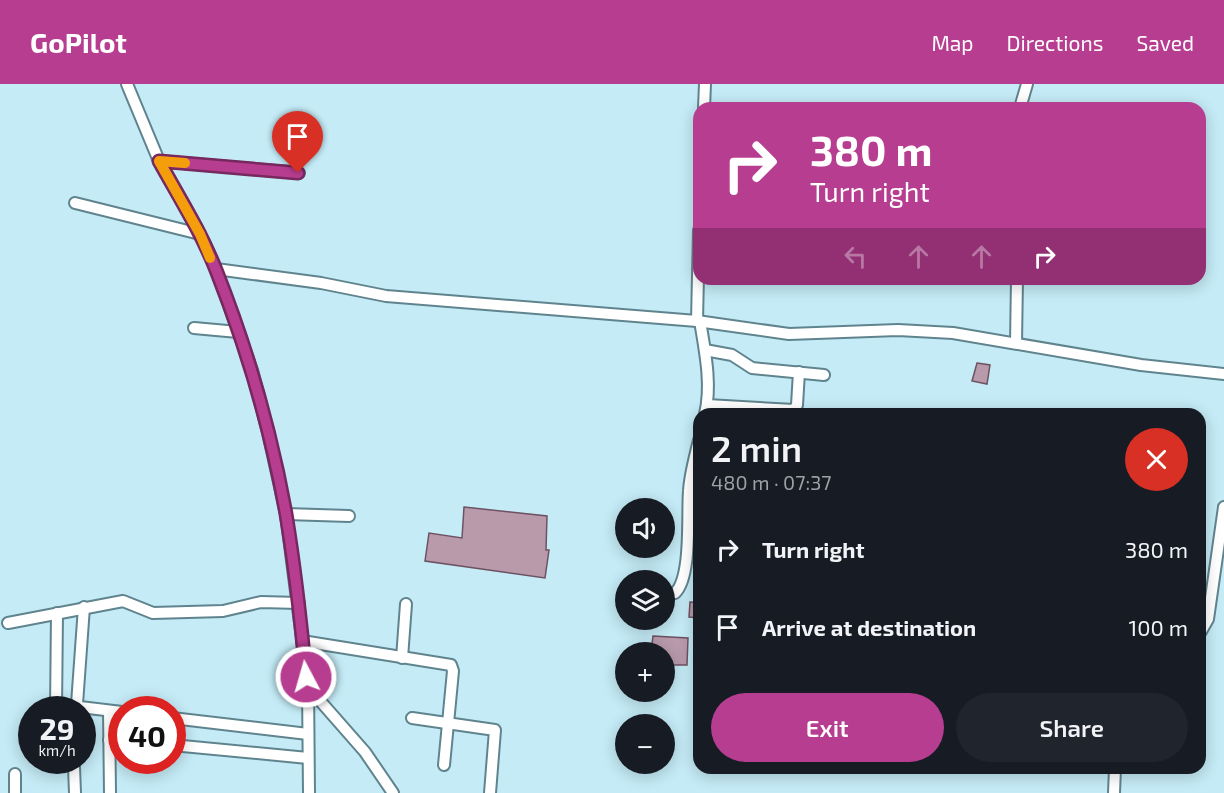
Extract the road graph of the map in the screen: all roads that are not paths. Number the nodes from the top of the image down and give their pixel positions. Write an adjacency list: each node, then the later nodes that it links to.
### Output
1 (127, 84): 6 (street)
2 (705, 84): 4 (street)
3 (1027, 84): 5 (street)
4 (704, 102)
5 (1022, 102)
6 (159, 161): 7 (street); 9 (street)
7 (298, 173)
8 (75, 203): 9 (street)
9 (200, 234): 10 (street)
10 (216, 269): 13 (street); 15 (street)
11 (699, 285): 13 (street)
12 (1017, 285): 16 (street)
13 (699, 321): 16 (street); 17 (street)
14 (194, 328): 15 (street)
15 (238, 332): 25 (street)
16 (1016, 343): 19 (street)
17 (705, 350): 18 (street); 21 (street)
18 (799, 372): 20 (street); 22 (street)
19 (1224, 374)
20 (824, 375)
21 (706, 408)
22 (795, 408)
23 (693, 492): 27 (street)
24 (1224, 507): 32 (street)
25 (286, 514): 26 (street); 28 (street)
26 (349, 516)
27 (675, 593)
28 (299, 603): 30 (street); 34 (street)
29 (406, 604): 35 (street)
30 (84, 607): 31 (street); 38 (street)
31 (57, 613): 33 (street); 37 (street)
32 (1206, 622)
33 (9, 623)
34 (302, 641): 35 (street); 36 (street)
35 (402, 658): 41 (street)
36 (308, 685): 42 (street); 54 (street)
37 (56, 696)
38 (108, 711)
39 (412, 718): 41 (street)
40 (186, 720): 42 (street)
41 (447, 723): 45 (street); 55 (street)
42 (308, 734): 44 (street)
43 (186, 746): 44 (street)
44 (308, 758): 53 (street)
45 (444, 765)
46 (15, 774): 50 (street)
47 (74, 774): 51 (street)
48 (110, 774): 52 (street)
49 (1114, 774): 56 (street)
50 (15, 793)
51 (75, 793)
52 (110, 793)
53 (309, 793)
54 (393, 793)
55 (490, 793)
56 (1114, 793)

